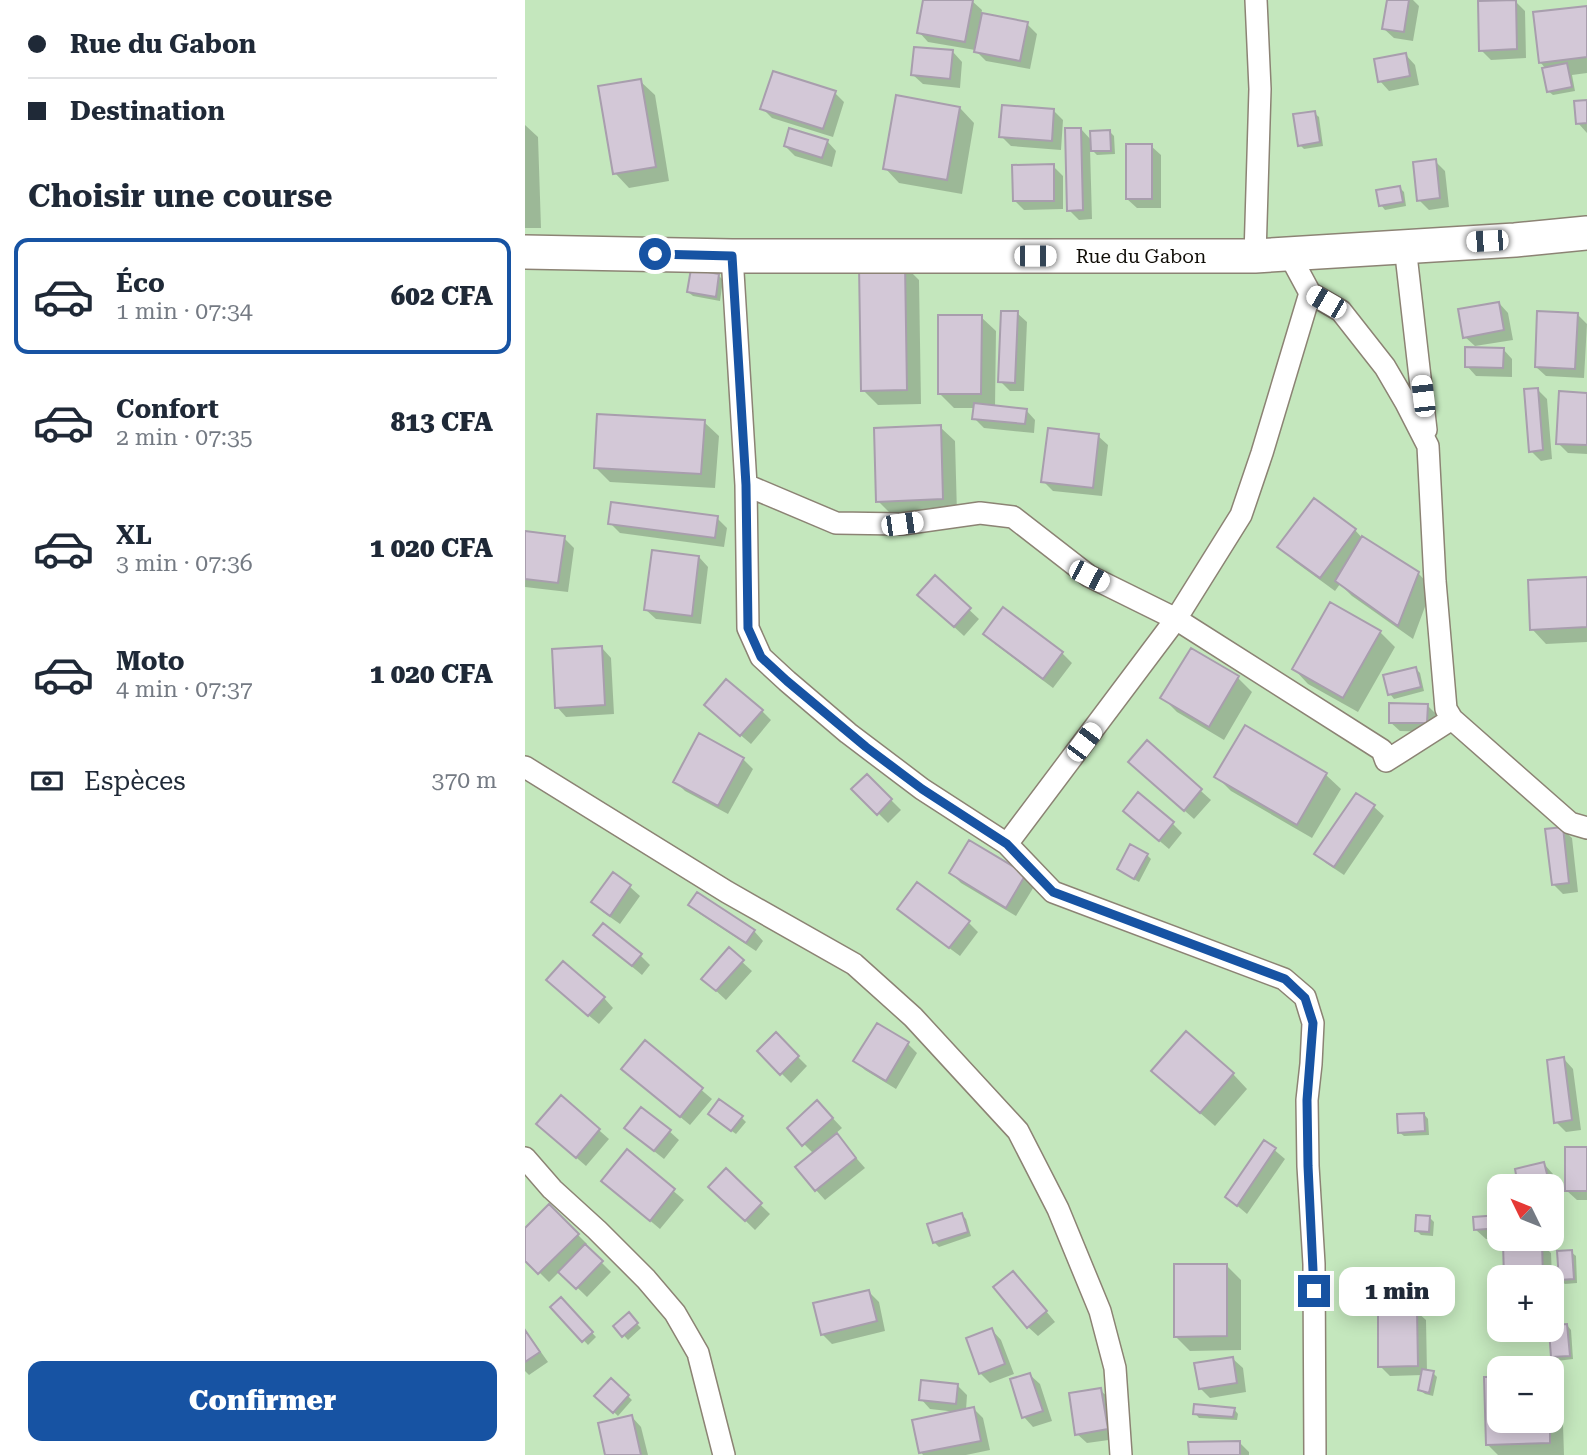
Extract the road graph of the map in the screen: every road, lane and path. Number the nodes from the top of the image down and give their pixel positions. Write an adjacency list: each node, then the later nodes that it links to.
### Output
1 (1256, 0): 7 (street)
2 (1587, 233): 3 (highway, Rue du Gabon)
3 (1405, 246): 5 (highway, Rue du Gabon); 9 (street)
4 (525, 252): 6 (highway, Rue du Gabon)
5 (1289, 254): 7 (highway, Rue du Gabon); 8 (street)
6 (732, 256): 7 (highway, Rue du Gabon); 10 (street)
7 (1255, 256)
8 (1310, 293): 9 (street); 11 (street)
9 (1428, 446): 12 (street)
10 (746, 485): 11 (street); 15 (street)
11 (1176, 620): 12 (street); 15 (street)
12 (1452, 719): 14 (street)
13 (525, 767): 18 (street)
14 (1587, 828)
15 (1007, 844): 19 (street)
16 (525, 1158): 17 (street)
17 (725, 1455)
18 (1121, 1455)
19 (1315, 1455)

